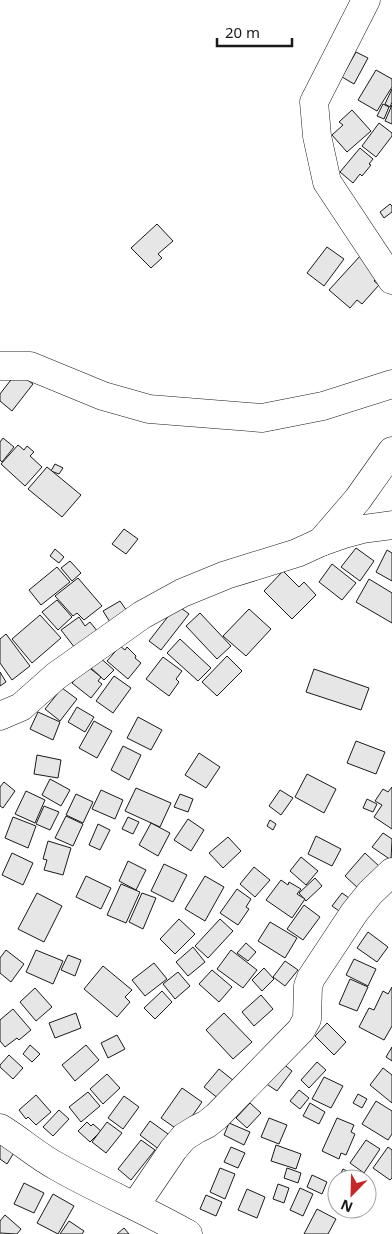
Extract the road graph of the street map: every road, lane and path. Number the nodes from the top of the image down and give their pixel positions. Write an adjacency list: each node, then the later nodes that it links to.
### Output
1 (366, 0): 2 (street)
2 (392, 280)
3 (0, 366): 4 (street)
4 (392, 384)
5 (392, 451): 8 (street)
6 (392, 525): 7 (street)
7 (363, 529): 8 (street); 9 (street)
8 (321, 542): 10 (street)
9 (392, 545)
10 (0, 716)
11 (392, 872): 13 (street)
12 (0, 1128): 13 (street)
13 (135, 1206): 14 (street)
14 (188, 1234)

